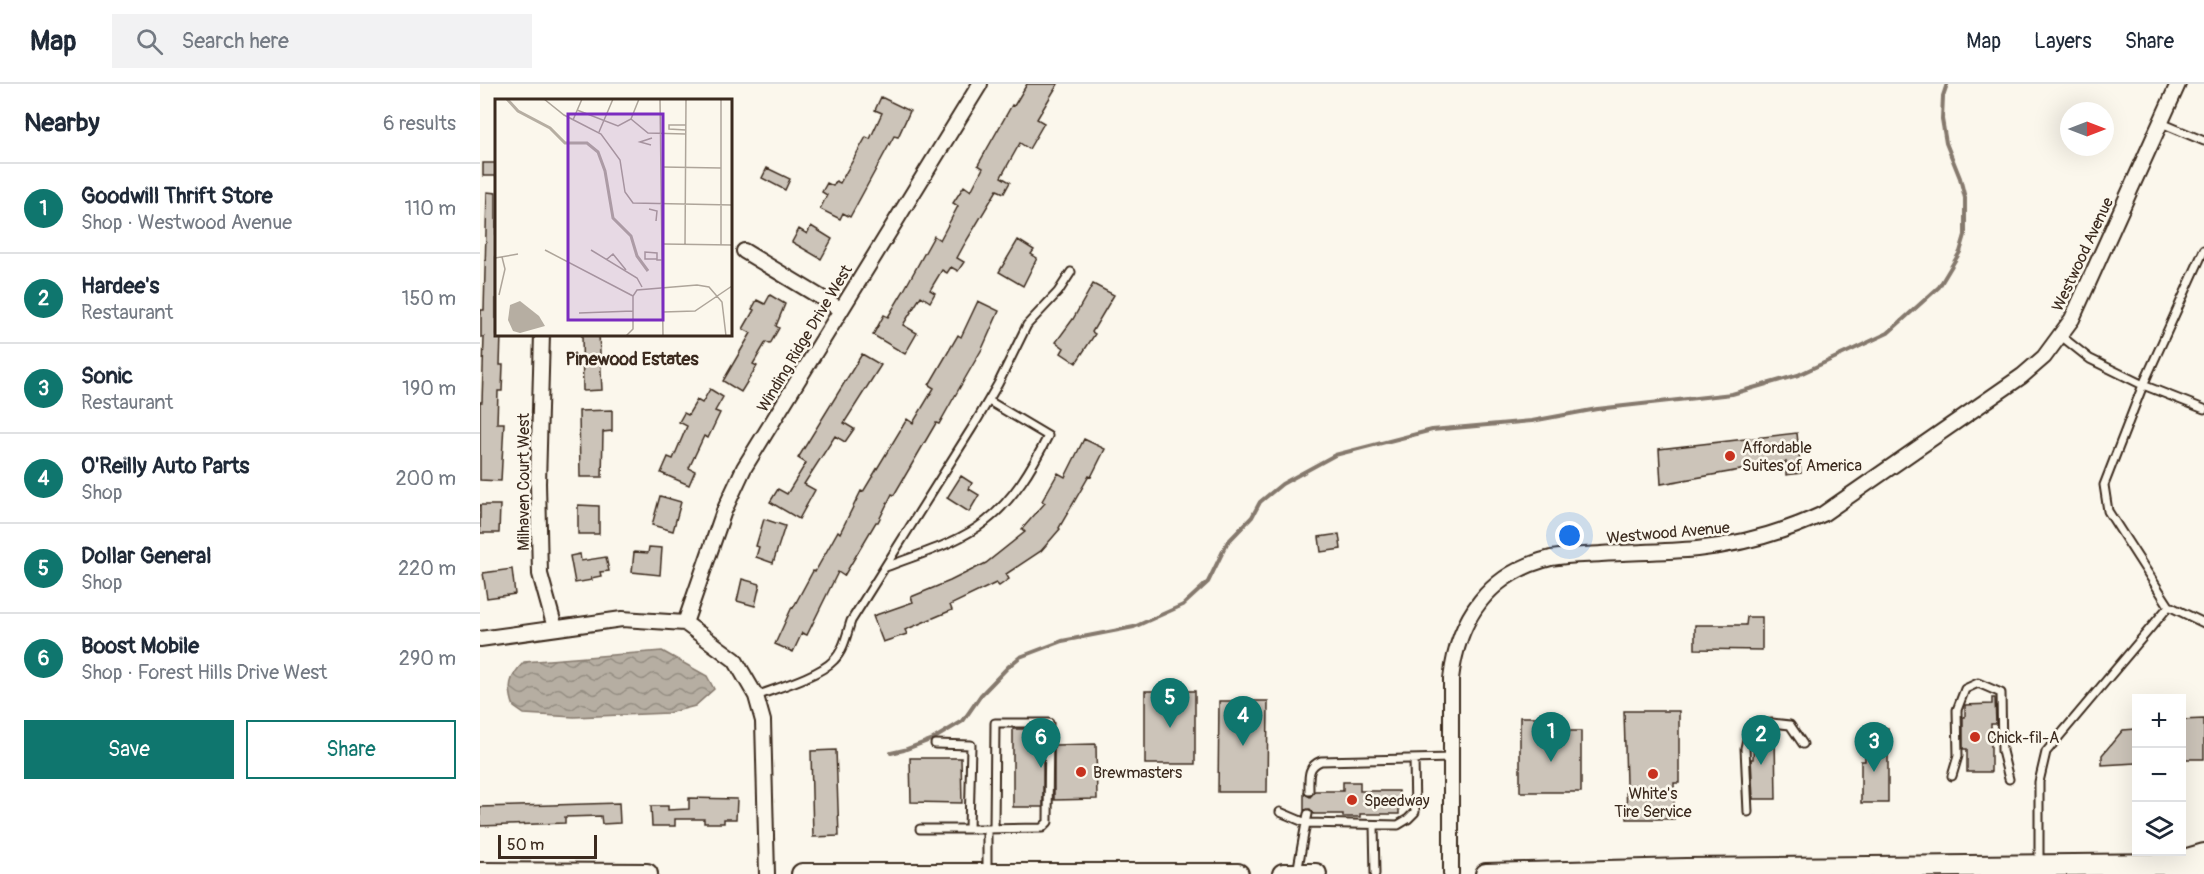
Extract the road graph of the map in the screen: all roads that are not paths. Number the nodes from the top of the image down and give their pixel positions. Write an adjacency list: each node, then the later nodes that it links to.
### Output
1 (980, 84): 8 (street, Winding Ridge Drive West)
2 (2178, 84): 3 (street, Westwood Avenue)
3 (2159, 122): 4 (lane); 10 (street, Westwood Avenue)
4 (2204, 141)
5 (744, 250): 8 (street)
6 (2204, 250): 11 (lane)
7 (1071, 272): 12 (lane)
8 (840, 309): 16 (street, Winding Ridge Drive West)
9 (542, 336): 18 (street, Milhaven Court West)
10 (2061, 336): 11 (lane); 23 (street, Westwood Avenue)
11 (2143, 385): 13 (lane); 15 (lane)
12 (989, 401): 14 (lane); 14 (lane)
13 (2204, 410)
14 (885, 568): 20 (lane)
15 (2169, 606): 17 (lane); 39 (lane)
16 (685, 623): 18 (street); 20 (street)
17 (2204, 623)
18 (555, 628): 19 (street)
19 (480, 639)
20 (756, 696): 45 (street)
21 (935, 744): 34 (lane)
22 (1803, 744): 29 (lane)
23 (1452, 758): 24 (lane); 53 (street, Westwood Avenue)
24 (1414, 759): 27 (lane); 32 (lane)
25 (1952, 776): 26 (lane)
26 (2009, 779)
27 (1309, 791)
28 (1280, 812): 31 (lane)
29 (1748, 812)
30 (1308, 814): 31 (lane)
31 (1306, 823): 32 (lane); 50 (lane)
32 (1374, 825): 52 (lane)
33 (920, 829): 34 (lane)
34 (969, 829): 35 (lane)
35 (990, 829): 35 (lane); 41 (lane)
36 (2204, 854): 37 (main road)
37 (2170, 864): 39 (main road); 42 (main road)
38 (1767, 871): 39 (main road); 54 (main road)
39 (2039, 872)
40 (480, 873): 43 (main road)
41 (987, 873): 46 (main road); 47 (main road)
42 (2204, 873)
43 (553, 874): 44 (main road)
44 (647, 874)
45 (767, 874)
46 (802, 874)
47 (1117, 874): 48 (main road)
48 (1238, 874)
49 (1283, 874): 50 (main road)
50 (1297, 874): 51 (main road)
51 (1316, 874)
52 (1375, 874)
53 (1451, 874)
54 (1486, 874)

